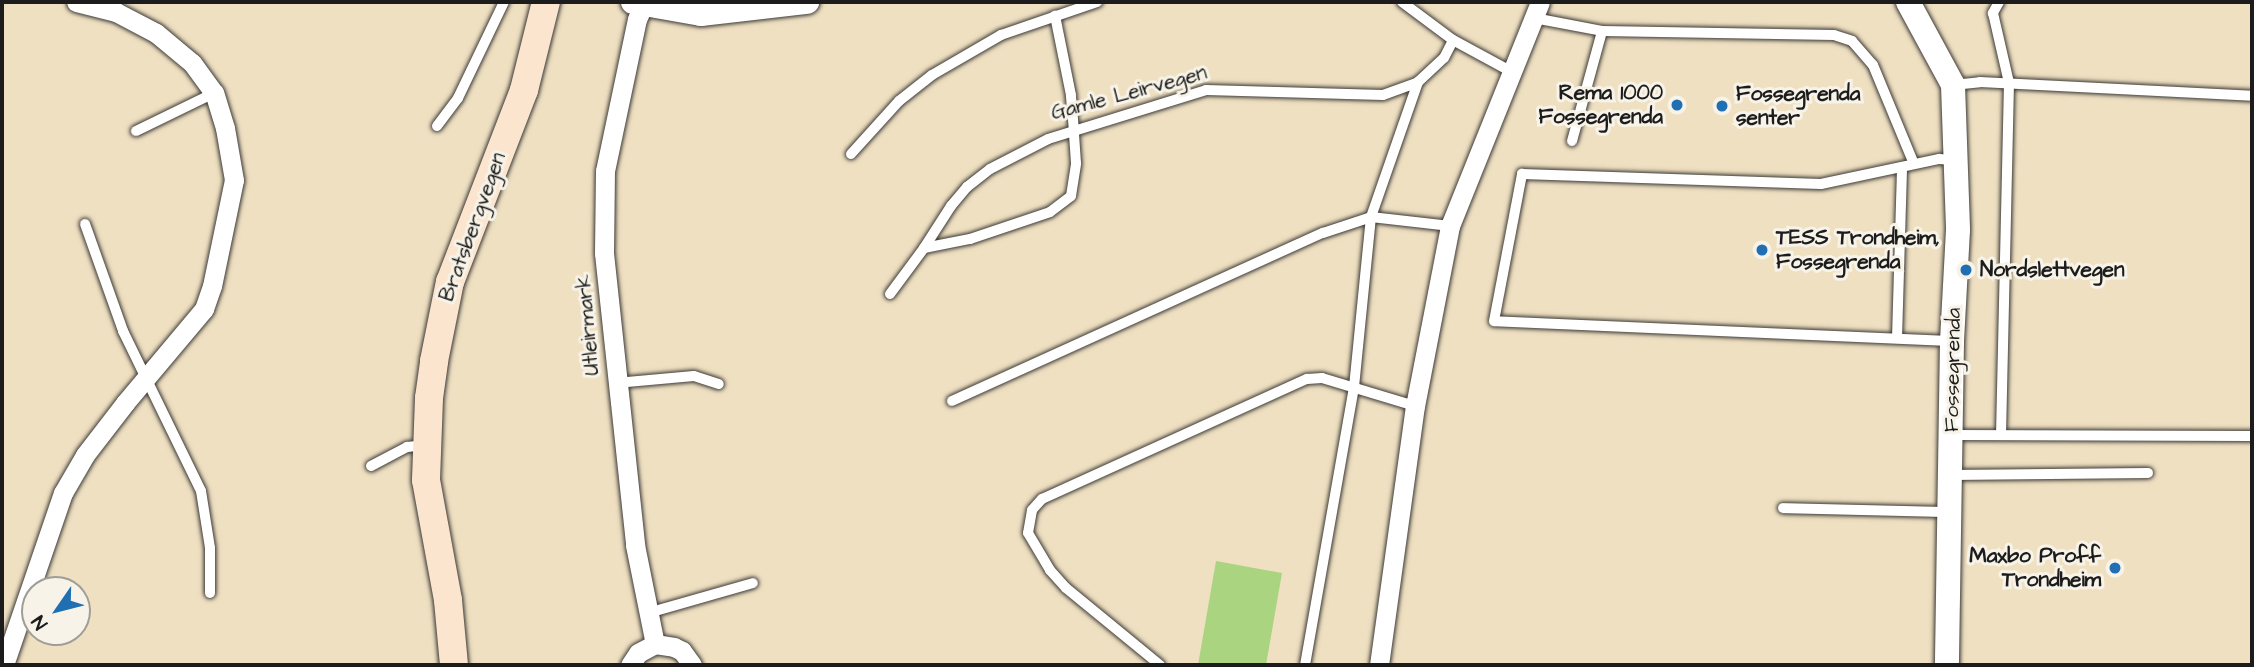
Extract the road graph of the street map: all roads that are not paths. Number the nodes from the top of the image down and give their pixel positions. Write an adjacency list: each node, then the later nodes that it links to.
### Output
1 (76, 2): 18 (street)
2 (504, 2): 20 (lane)
3 (546, 2): 44 (main road, Bratsbergvegen)
4 (640, 2): 5 (street); 36 (street, Utleirmark)
5 (807, 2)
6 (1097, 2): 11 (lane)
7 (1402, 2): 13 (lane)
8 (1908, 2): 17 (street, Fossegrenda)
9 (1999, 2): 16 (lane)
10 (1537, 10): 12 (lane); 14 (street)
11 (1055, 16): 22 (lane); 24 (lane)
12 (1602, 31): 23 (lane); 26 (lane)
13 (1452, 40): 14 (lane); 15 (lane, Gamle Leirvegen)
14 (1510, 71): 30 (street)
15 (1418, 82): 22 (lane, Gamle Leirvegen); 28 (lane)
16 (2009, 83): 17 (lane); 19 (lane); 41 (lane)
17 (1953, 85): 25 (street, Fossegrenda)
18 (214, 93): 21 (lane); 35 (street)
19 (2252, 96)
20 (437, 126)
21 (136, 131)
22 (1074, 131): 31 (lane, Gamle Leirvegen); 31 (lane)
23 (1572, 141)
24 (851, 154)
25 (1956, 160): 26 (lane); 34 (street, Fossegrenda)
26 (1914, 164): 27 (lane)
27 (1902, 167): 33 (lane); 33 (lane)
28 (1371, 217): 30 (lane); 38 (lane); 39 (lane)
29 (85, 224): 35 (lane)
30 (1450, 226): 40 (street)
31 (924, 248): 32 (lane, Gamle Leirvegen)
32 (890, 294)
33 (1897, 338): 34 (lane)
34 (1952, 341): 42 (street, Fossegrenda)
35 (147, 375): 51 (lane); 54 (street)
36 (615, 383): 37 (lane); 52 (street, Utleirmark)
37 (719, 384)
38 (1354, 387): 40 (lane); 58 (lane); 59 (lane)
39 (952, 401)
40 (1415, 406): 60 (street)
41 (2001, 433): 42 (lane); 43 (lane)
42 (1951, 436): 47 (street, Fossegrenda)
43 (2252, 436)
44 (426, 445): 45 (lane); 55 (main road, Bratsbergvegen)
45 (371, 466)
46 (2148, 473): 47 (lane)
47 (1951, 475): 49 (street, Fossegrenda)
48 (1783, 508): 49 (lane)
49 (1950, 512): 61 (street, Fossegrenda)
50 (753, 583): 52 (lane)
51 (210, 593)
52 (648, 613): 53 (street, Utleirmark)
53 (655, 644): 56 (street); 57 (street)
54 (4, 665)
55 (454, 665)
56 (630, 665)
57 (692, 665)
58 (1160, 665)
59 (1305, 665)
60 (1379, 665)
61 (1947, 665)

